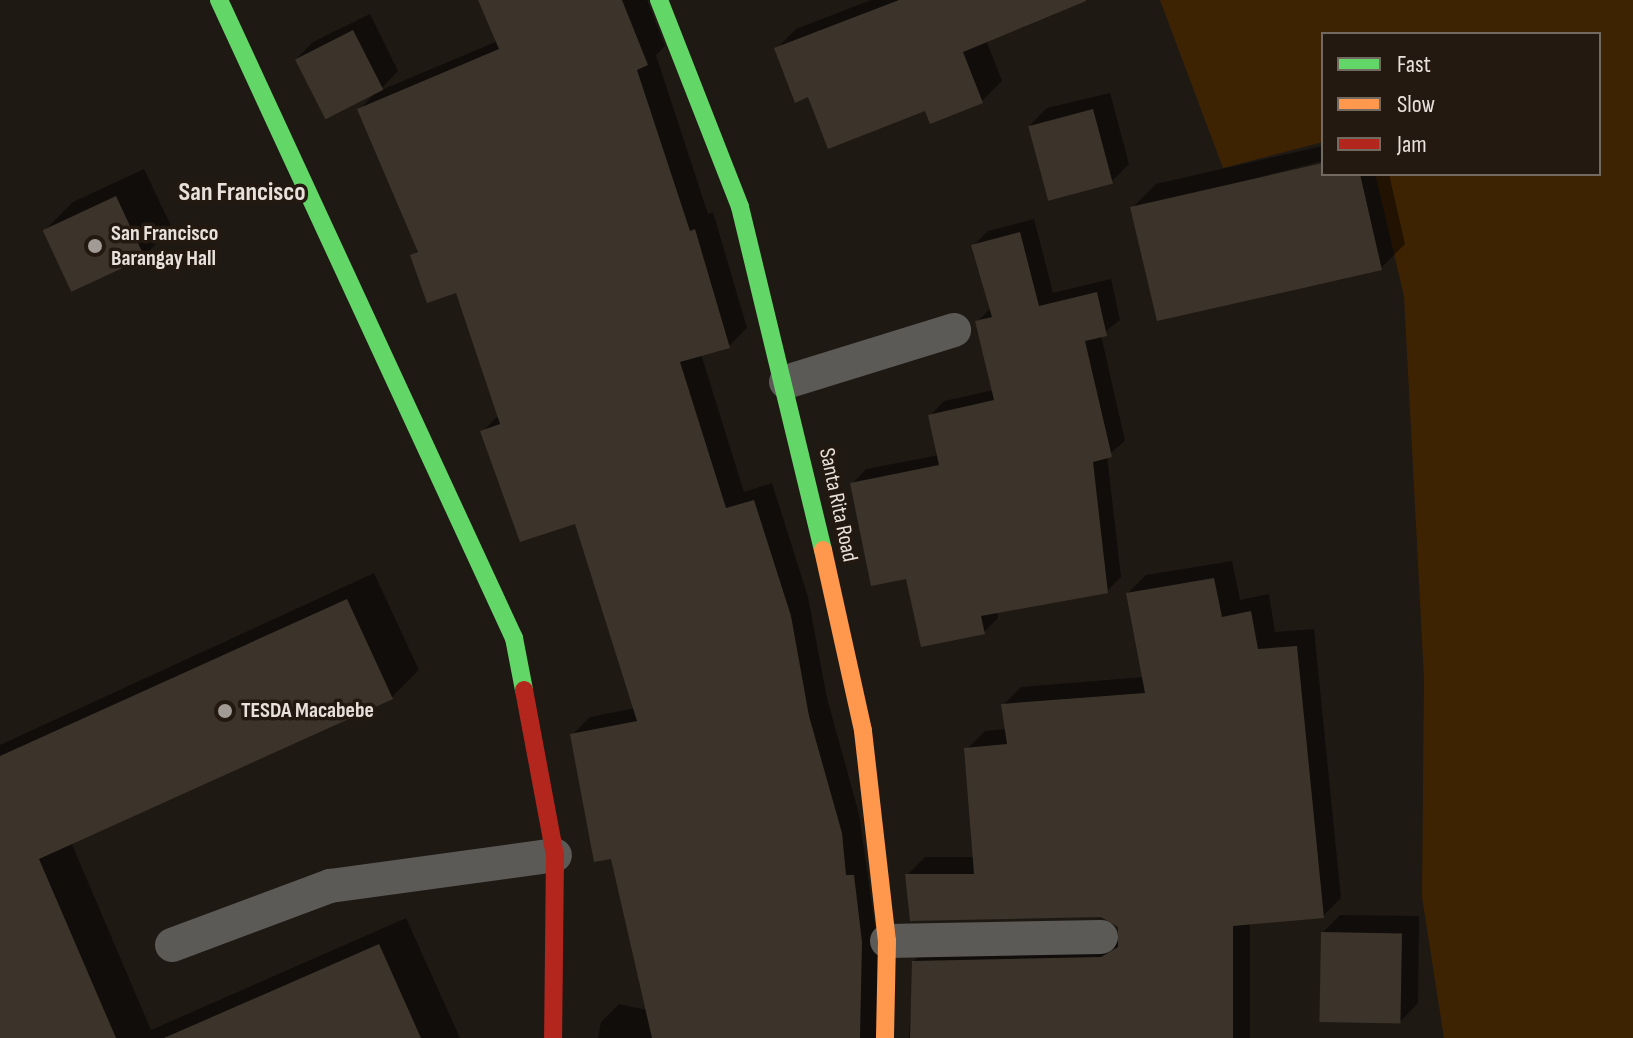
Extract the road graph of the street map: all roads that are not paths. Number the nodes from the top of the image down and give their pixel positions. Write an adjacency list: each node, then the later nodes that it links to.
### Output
1 (219, 0): 5 (street)
2 (659, 0): 4 (street, Santa Rita Road)
3 (954, 330): 4 (lane)
4 (786, 382): 7 (street, Santa Rita Road)
5 (555, 855): 8 (lane); 9 (street)
6 (1101, 937): 7 (lane)
7 (887, 941): 10 (street, Santa Rita Road)
8 (172, 945)
9 (553, 1038)
10 (885, 1038)

